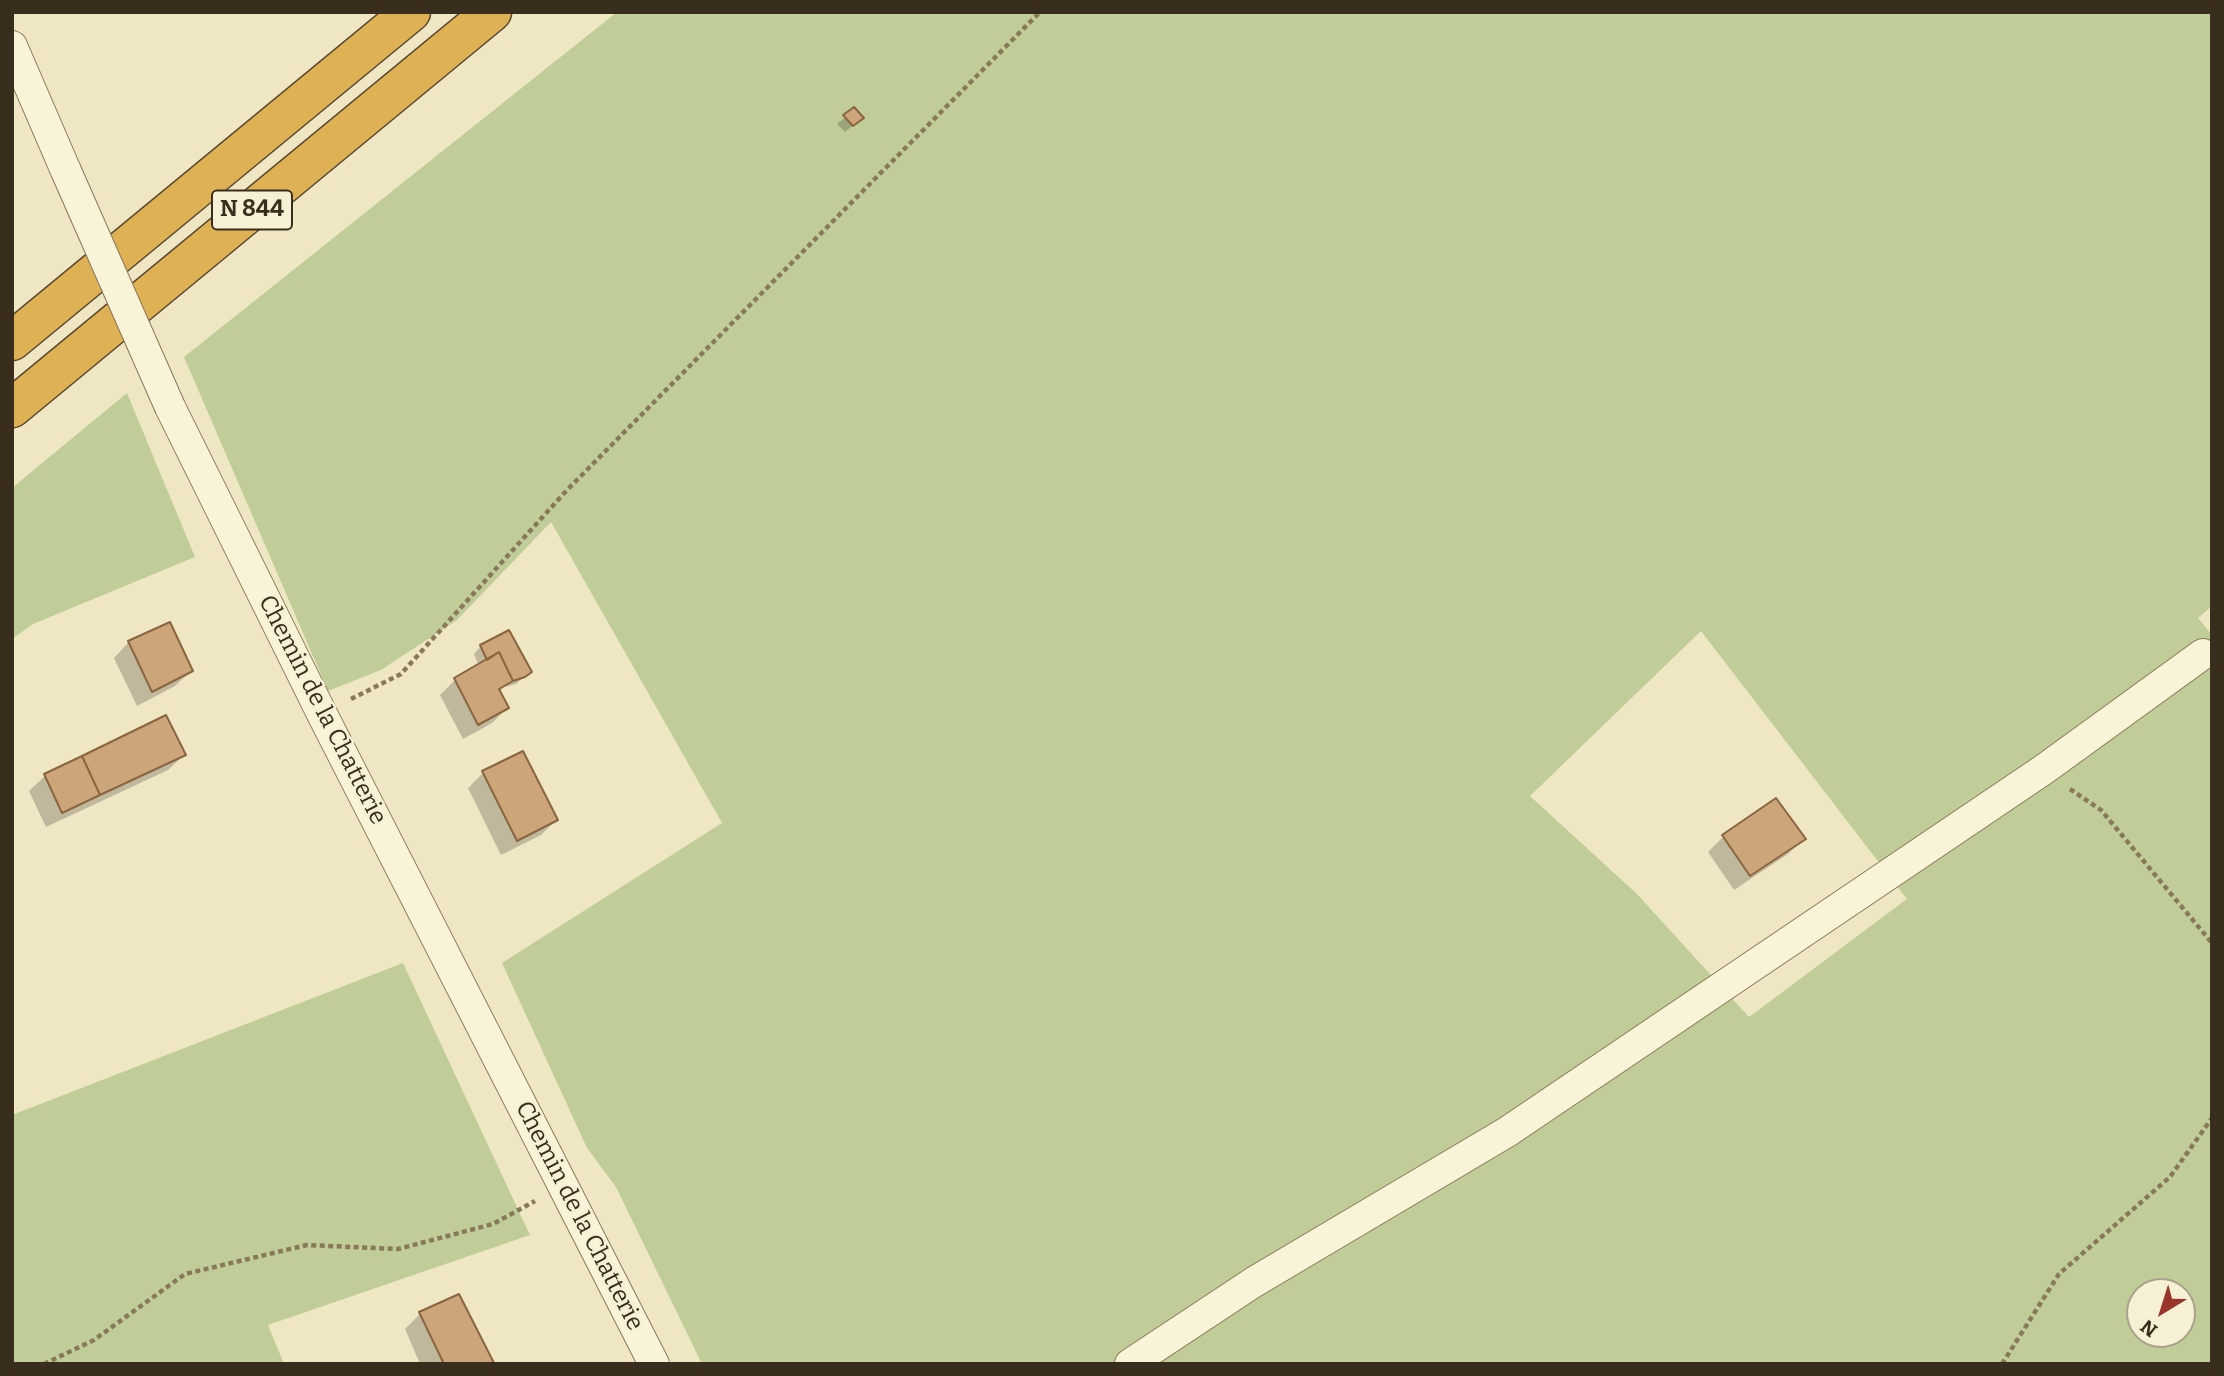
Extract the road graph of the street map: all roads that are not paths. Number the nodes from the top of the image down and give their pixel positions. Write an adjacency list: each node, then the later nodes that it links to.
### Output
1 (411, 12): 4 (highway, N 844)
2 (492, 12): 5 (highway, N 844)
3 (12, 46): 7 (street, Chemin de la Chatterie, bridge)
4 (12, 341)
5 (12, 408)
6 (2203, 654): 8 (street)
7 (654, 1364)
8 (1130, 1364)

